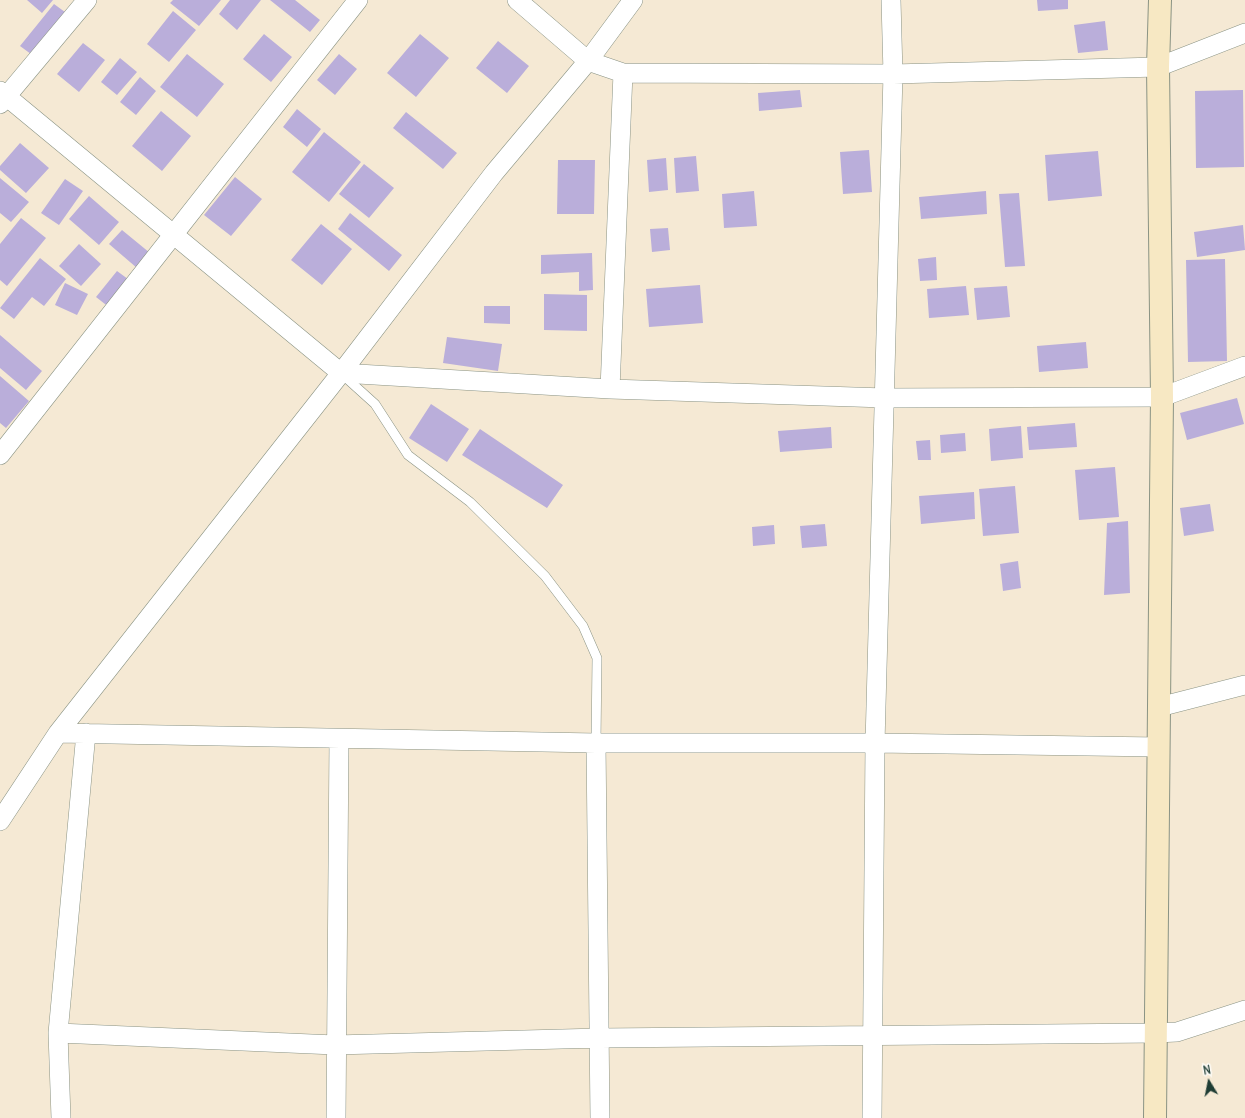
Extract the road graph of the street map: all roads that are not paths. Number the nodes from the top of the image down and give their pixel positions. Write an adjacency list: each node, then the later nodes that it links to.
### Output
1 (87, 0): 12 (street)
2 (358, 0): 13 (street)
3 (517, 0): 8 (street)
4 (632, 0): 8 (street)
5 (891, 0): 11 (street)
6 (1160, 0): 9 (street)
7 (1245, 33): 9 (street)
8 (588, 61): 10 (street); 15 (street)
9 (1158, 67): 11 (street); 17 (street)
10 (623, 73): 11 (street); 16 (street)
11 (893, 74): 18 (street)
12 (2, 97): 13 (street)
13 (175, 234): 15 (street); 19 (street)
14 (1245, 366): 17 (street)
15 (341, 374): 16 (street); 22 (street); 25 (lane)
16 (610, 389): 18 (street)
17 (1162, 397): 18 (street); 21 (street)
18 (885, 398): 26 (street)
19 (0, 455)
20 (1245, 685): 21 (street)
21 (1159, 707): 27 (street)
22 (58, 732): 23 (street); 28 (street)
23 (86, 733): 24 (street); 30 (street)
24 (339, 739): 25 (street); 34 (street)
25 (596, 743): 26 (street); 33 (street)
26 (875, 743): 27 (street); 32 (street)
27 (1159, 747): 31 (street)
28 (0, 821)
29 (1245, 1010): 31 (street)
30 (58, 1032): 34 (street); 35 (street)
31 (1156, 1033): 32 (street); 39 (street)
32 (873, 1036): 33 (street); 38 (street)
33 (600, 1038): 34 (street); 37 (street)
34 (335, 1045): 36 (street)
35 (60, 1118)
36 (336, 1118)
37 (600, 1118)
38 (872, 1118)
39 (1155, 1118)

